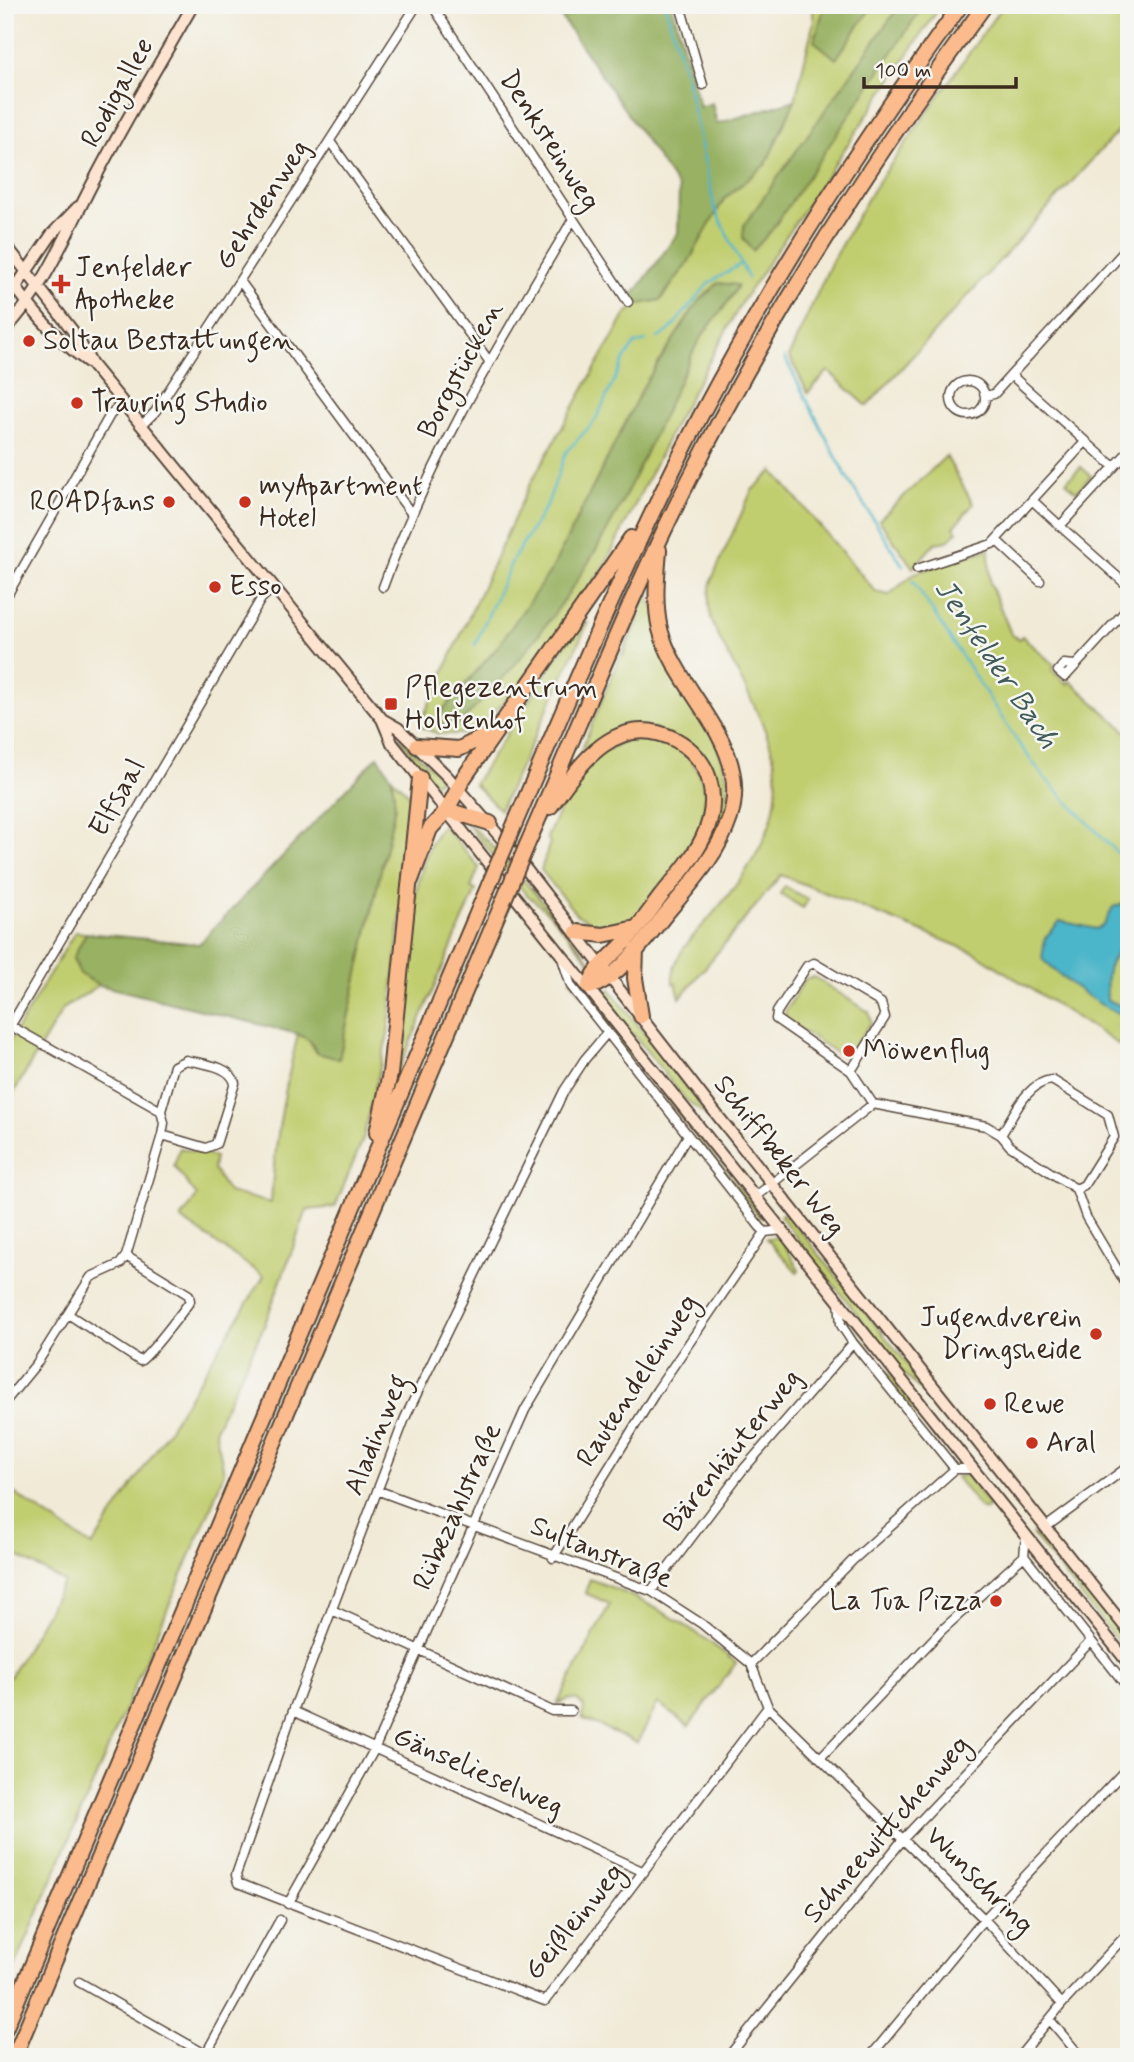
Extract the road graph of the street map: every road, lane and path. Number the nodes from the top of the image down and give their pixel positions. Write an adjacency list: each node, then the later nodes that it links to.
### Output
1 (193, 5): 9 (main road, Rodigallee)
2 (417, 5): 8 (street, Gehrdenweg)
3 (432, 5): 10 (street, Denksteinweg)
4 (680, 5): 7 (street)
5 (961, 5): 31 (highway)
6 (985, 5): 35 (highway)
7 (703, 85)
8 (331, 143): 15 (street, Gehrdenweg); 22 (street)
9 (82, 203): 14 (main road, Rodigallee); 16 (main road, Rodigallee)
10 (573, 219): 18 (street, Denksteinweg); 22 (street, Borgstücken)
11 (5, 244): 14 (main road, Schiffbeker Weg)
12 (1129, 246): 24 (street)
13 (5, 272): 17 (main road, Schiffbeker Weg)
14 (27, 272): 16 (main road, Schiffbeker Weg); 17 (main road, Rodigallee)
15 (240, 281): 27 (street, Gehrdenweg); 33 (street)
16 (38, 286): 20 (main road, Rodigallee); 23 (main road, Schiffbeker Weg)
17 (16, 288): 19 (main road, Rodigallee); 20 (main road, Schiffbeker Weg)
18 (628, 302)
19 (5, 303)
20 (27, 303): 21 (main road, Rodigallee); 23 (main road, Schiffbeker Weg)
21 (5, 330)
22 (489, 361): 33 (street, Borgstücken)
23 (92, 365): 26 (main road, Schiffbeker Weg)
24 (1011, 375): 25 (street); 28 (street)
25 (985, 396): 25 (street)
26 (122, 402): 27 (main road, Schiffbeker Weg); 42 (street)
27 (142, 425): 39 (main road, Schiffbeker Weg)
28 (1086, 441): 30 (street); 32 (street)
29 (1129, 451): 30 (street)
30 (1114, 467): 34 (street)
31 (663, 490): 46 (highway); 70 (highway, bridge)
32 (1032, 500): 34 (street); 36 (street)
33 (411, 513): 40 (street, Borgstücken)
34 (1060, 526): 41 (street)
35 (661, 538): 52 (highway); 56 (highway)
36 (996, 540): 37 (street); 38 (street)
37 (917, 569)
38 (1040, 581)
39 (274, 587): 45 (main road, Schiffbeker Weg); 61 (street, Elfsaal)
40 (383, 587)
41 (1129, 587)
42 (5, 599)
43 (1129, 607): 44 (street)
44 (1076, 666)
45 (382, 719): 47 (main road, Schiffbeker Weg); 48 (main road, Schiffbeker Weg)
46 (502, 723): 47 (highway); 49 (highway)
47 (417, 746): 49 (main road, Schiffbeker Weg)
48 (420, 778): 50 (main road, Schiffbeker Weg); 53 (highway)
49 (458, 787): 50 (highway); 51 (main road, Schiffbeker Weg)
50 (447, 810): 51 (highway); 53 (highway); 57 (main road, Schiffbeker Weg)
51 (490, 823): 55 (main road, Schiffbeker Weg)
52 (529, 840): 54 (highway); 119 (highway, bridge)
53 (411, 880): 70 (highway)
54 (636, 928): 55 (highway); 58 (highway)
55 (577, 932): 58 (main road, Schiffbeker Weg)
56 (636, 950): 58 (highway); 60 (highway)
57 (560, 952): 59 (main road, Schiffbeker Weg); 62 (street, Schiffbeker Weg)
58 (606, 970): 59 (highway); 60 (main road, Schiffbeker Weg)
59 (589, 987): 73 (main road, Schiffbeker Weg)
60 (641, 1016): 71 (main road, Schiffbeker Weg)
61 (10, 1026): 63 (street, Elfsaal); 66 (street)
62 (607, 1033): 69 (street, Schiffbeker Weg); 87 (street, Aladinweg)
63 (5, 1035)
64 (851, 1071): 64 (street); 65 (street)
65 (873, 1104): 68 (street); 71 (street)
66 (161, 1111): 67 (street); 67 (street)
67 (162, 1135): 76 (street)
68 (1001, 1135): 72 (street); 72 (street)
69 (687, 1137): 75 (street, Schiffbeker Weg); 88 (street, Rübezahlstraße)
70 (369, 1168): 117 (highway)
71 (771, 1184): 73 (street); 83 (main road, Schiffbeker Weg)
72 (1076, 1189): 77 (street)
73 (756, 1196): 74 (main road, Schiffbeker Weg)
74 (783, 1230): 75 (street, Schiffbeker Weg); 78 (main road, Schiffbeker Weg)
75 (765, 1232): 92 (street, Rautendeleinweg)
76 (126, 1256): 79 (street); 79 (street)
77 (1129, 1289)
78 (839, 1301): 80 (street, Schiffbeker Weg); 82 (main road, Schiffbeker Weg)
79 (68, 1314): 81 (street)
80 (853, 1343): 85 (street, Schiffbeker Weg); 93 (street, Bärenhäuterweg)
81 (5, 1402)
82 (923, 1406): 83 (main road); 86 (main road, Schiffbeker Weg)
83 (950, 1409): 89 (main road, Schiffbeker Weg)
84 (1129, 1466): 89 (street)
85 (955, 1469): 86 (street); 98 (street)
86 (973, 1469): 90 (main road, Schiffbeker Weg)
87 (379, 1491): 88 (street, Sultanstraße); 94 (street, Aladinweg)
88 (474, 1527): 92 (street, Sultanstraße); 97 (street, Rübezahlstraße)
89 (1046, 1527): 90 (main road); 95 (main road, Schiffbeker Weg)
90 (1026, 1535): 91 (street); 99 (main road, Schiffbeker Weg)
91 (1024, 1556): 96 (street); 105 (street)
92 (553, 1558): 93 (street, Sultanstraße)
93 (651, 1591): 98 (street, Sultanstraße)
94 (332, 1610): 97 (street); 102 (street, Aladinweg)
95 (1129, 1632)
96 (1091, 1641): 100 (street); 107 (street, Schneewittchenweg)
97 (419, 1649): 103 (street); 104 (street, Rübezahlstraße)
98 (751, 1664): 101 (street, Sultanstraße)
99 (1129, 1664)
100 (1129, 1689)
101 (768, 1706): 105 (street, Wunschring); 108 (street, Geißleinweg)
102 (293, 1711): 104 (street, Gänselieselweg); 109 (street, Aladinweg)
103 (571, 1711)
104 (374, 1750): 108 (street, Gänselieselweg); 110 (street, Rübezahlstraße)
105 (821, 1757): 107 (street, Wunschring)
106 (1129, 1766): 111 (street)
107 (904, 1838): 111 (street, Wunschring); 120 (street, Schneewittchenweg)
108 (644, 1872): 110 (street, Geißleinweg)
109 (236, 1875): 110 (street, Geißleinweg)
110 (288, 1904)
111 (984, 1919): 115 (street, Wunschring); 121 (street)
112 (280, 1920): 118 (street)
113 (1129, 1932): 115 (street)
114 (79, 1982): 118 (street)
115 (1062, 2004): 116 (street)
116 (1050, 2020): 122 (street); 123 (street)
117 (5, 2029)
118 (205, 2055)
119 (14, 2057)
120 (728, 2057)
121 (870, 2057)
122 (1019, 2057)
123 (1081, 2057)

